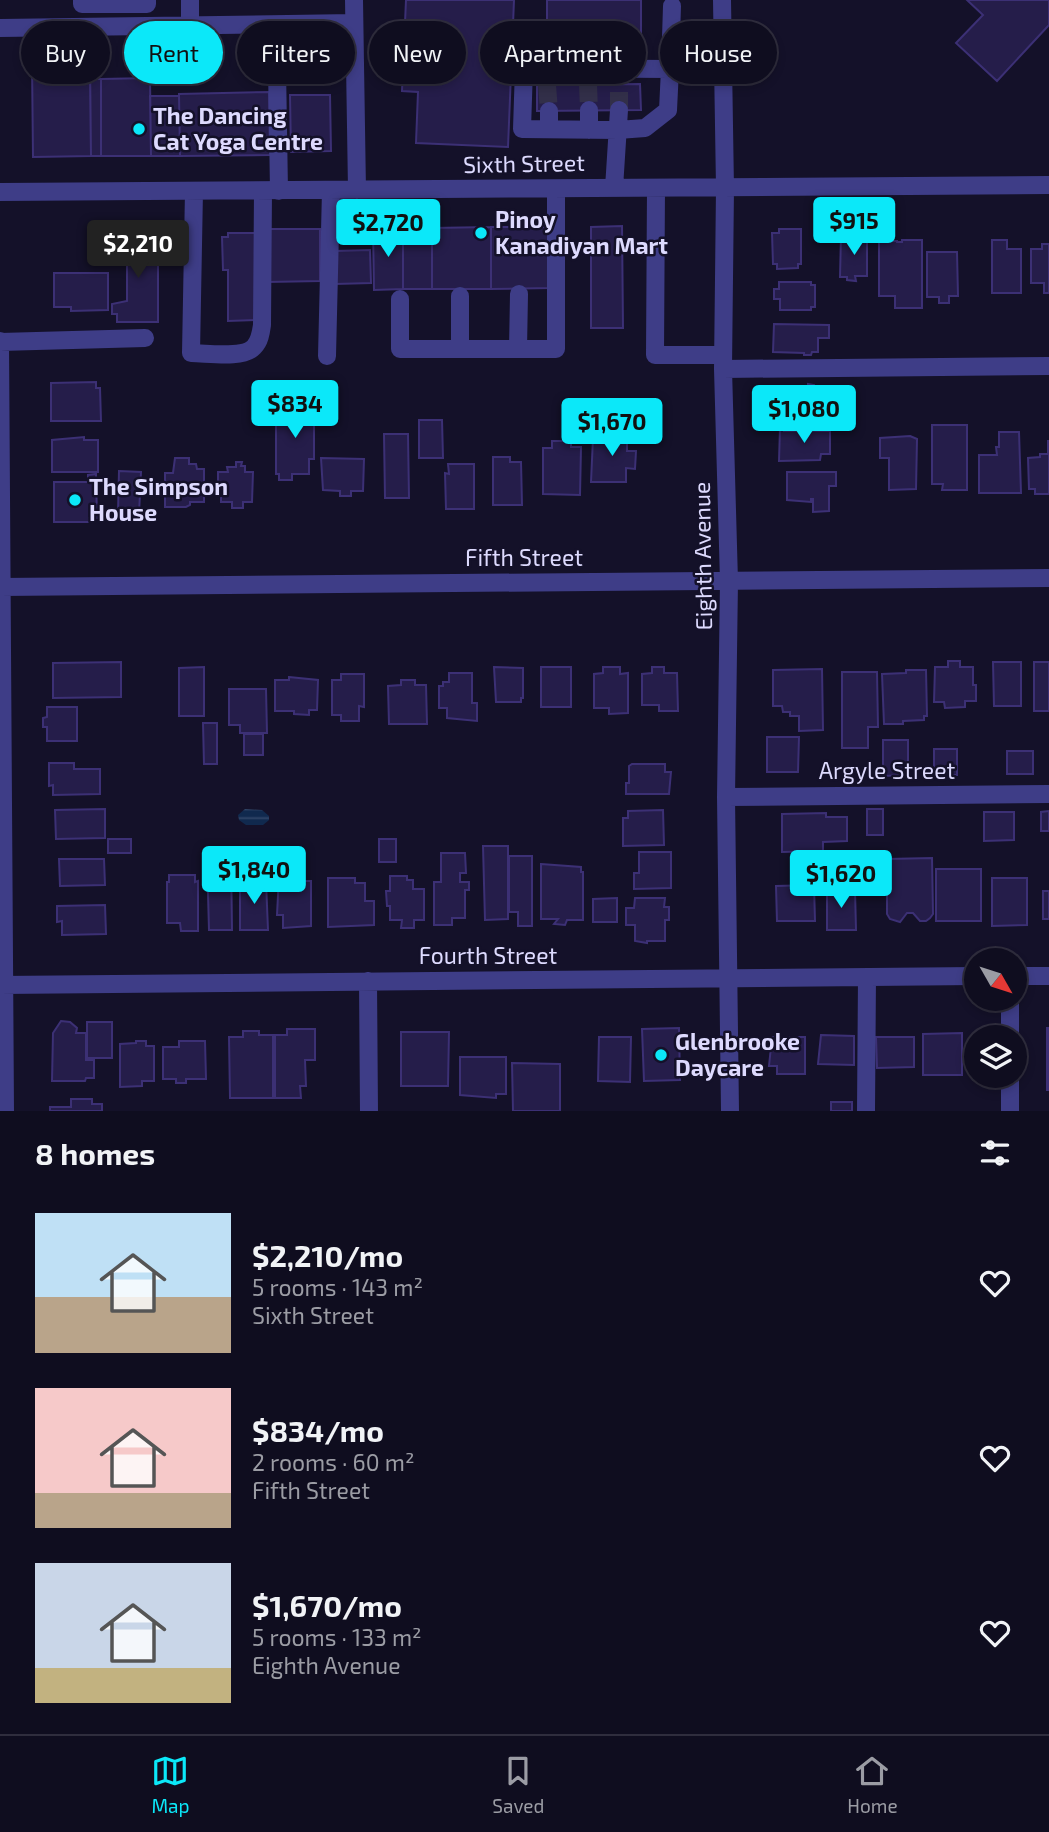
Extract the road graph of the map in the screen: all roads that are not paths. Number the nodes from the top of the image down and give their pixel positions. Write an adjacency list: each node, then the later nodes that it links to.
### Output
1 (82, 0): 2 (street)
2 (147, 0)
3 (190, 0): 7 (street)
4 (354, 0): 8 (street)
5 (722, 0): 10 (street, Eighth Avenue)
6 (672, 6): 9 (street)
7 (190, 21)
8 (354, 21)
9 (672, 21)
10 (722, 21)
11 (124, 26): 12 (street)
12 (0, 27)
13 (355, 66): 30 (street)
14 (660, 70): 21 (street)
15 (276, 84): 32 (street)
16 (669, 84): 23 (street)
17 (723, 84): 27 (street, Eighth Avenue)
18 (589, 110): 22 (street)
19 (619, 110): 23 (street)
20 (549, 111): 21 (street)
21 (549, 129): 22 (street)
22 (589, 130): 23 (street)
23 (618, 130): 25 (street)
24 (1049, 184): 27 (street, Sixth Street)
25 (614, 188): 26 (street, Sixth Street); 28 (street, Sixth Street)
26 (656, 188): 27 (street, Sixth Street); 42 (street)
27 (725, 188): 42 (street, Eighth Avenue)
28 (556, 189): 30 (street, Sixth Street); 40 (street)
29 (331, 190): 30 (street, Sixth Street); 32 (street, Sixth Street); 41 (street)
30 (357, 190)
31 (194, 191): 32 (street, Sixth Street); 32 (street); 33 (street, Sixth Street)
32 (271, 191)
33 (0, 192)
34 (519, 294): 40 (street)
35 (460, 296): 39 (street)
36 (400, 299): 39 (street)
37 (145, 338): 38 (street)
38 (0, 342): 46 (street)
39 (460, 349): 40 (street)
40 (518, 349)
41 (327, 356)
42 (723, 362): 43 (street); 45 (street, Eighth Avenue)
43 (1049, 366)
44 (1049, 578): 45 (street, Fifth Street)
45 (729, 581): 46 (street, Fifth Street); 48 (street, Eighth Avenue)
46 (0, 587): 55 (street)
47 (1049, 794): 48 (street, Argyle Street)
48 (726, 797): 53 (street, Eighth Avenue)
49 (964, 976): 52 (street, Fourth Street)
50 (1027, 976): 51 (street)
51 (1049, 976)
52 (867, 977): 53 (street, Fourth Street); 60 (street)
53 (728, 978): 54 (street, Fourth Street); 59 (street, Eighth Avenue)
54 (368, 981): 55 (street, Fourth Street); 58 (street)
55 (2, 985): 57 (street)
56 (1010, 1088): 61 (street)
57 (5, 1111)
58 (369, 1111)
59 (730, 1111)
60 (866, 1111)
61 (1010, 1111)

